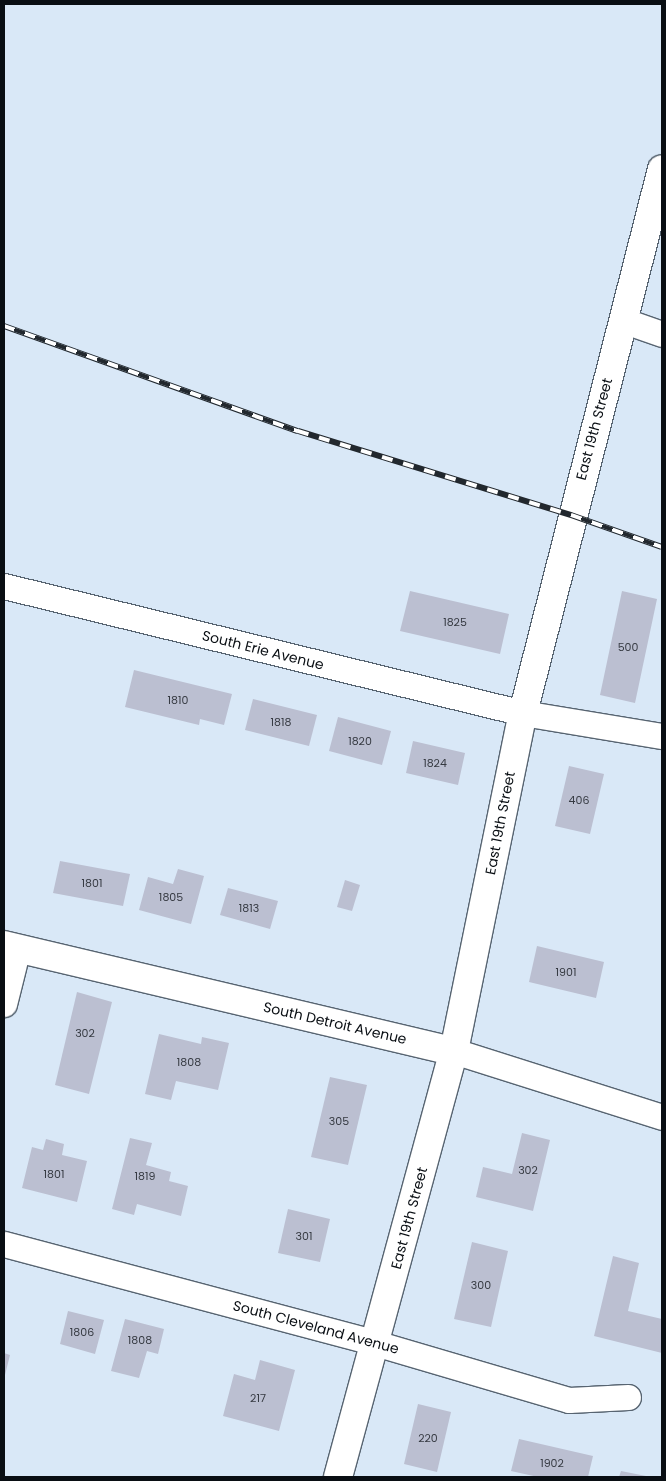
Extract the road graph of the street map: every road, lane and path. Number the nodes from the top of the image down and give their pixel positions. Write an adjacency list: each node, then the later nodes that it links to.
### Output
1 (662, 169): 2 (street, East 19th Street)
2 (622, 320): 3 (street); 5 (street, East 19th Street)
3 (662, 334)
4 (4, 586): 5 (street, South Erie Avenue)
5 (522, 713): 6 (street, South Erie Avenue); 9 (street, East 19th Street)
6 (662, 736)
7 (11, 946): 8 (street); 9 (street, South Detroit Avenue)
8 (4, 1004)
9 (454, 1051): 10 (street, South Detroit Avenue); 12 (street, East 19th Street)
10 (662, 1117)
11 (4, 1244): 12 (street, South Cleveland Avenue)
12 (375, 1343): 13 (street, South Cleveland Avenue); 14 (street, East 19th Street)
13 (628, 1397)
14 (338, 1477)

